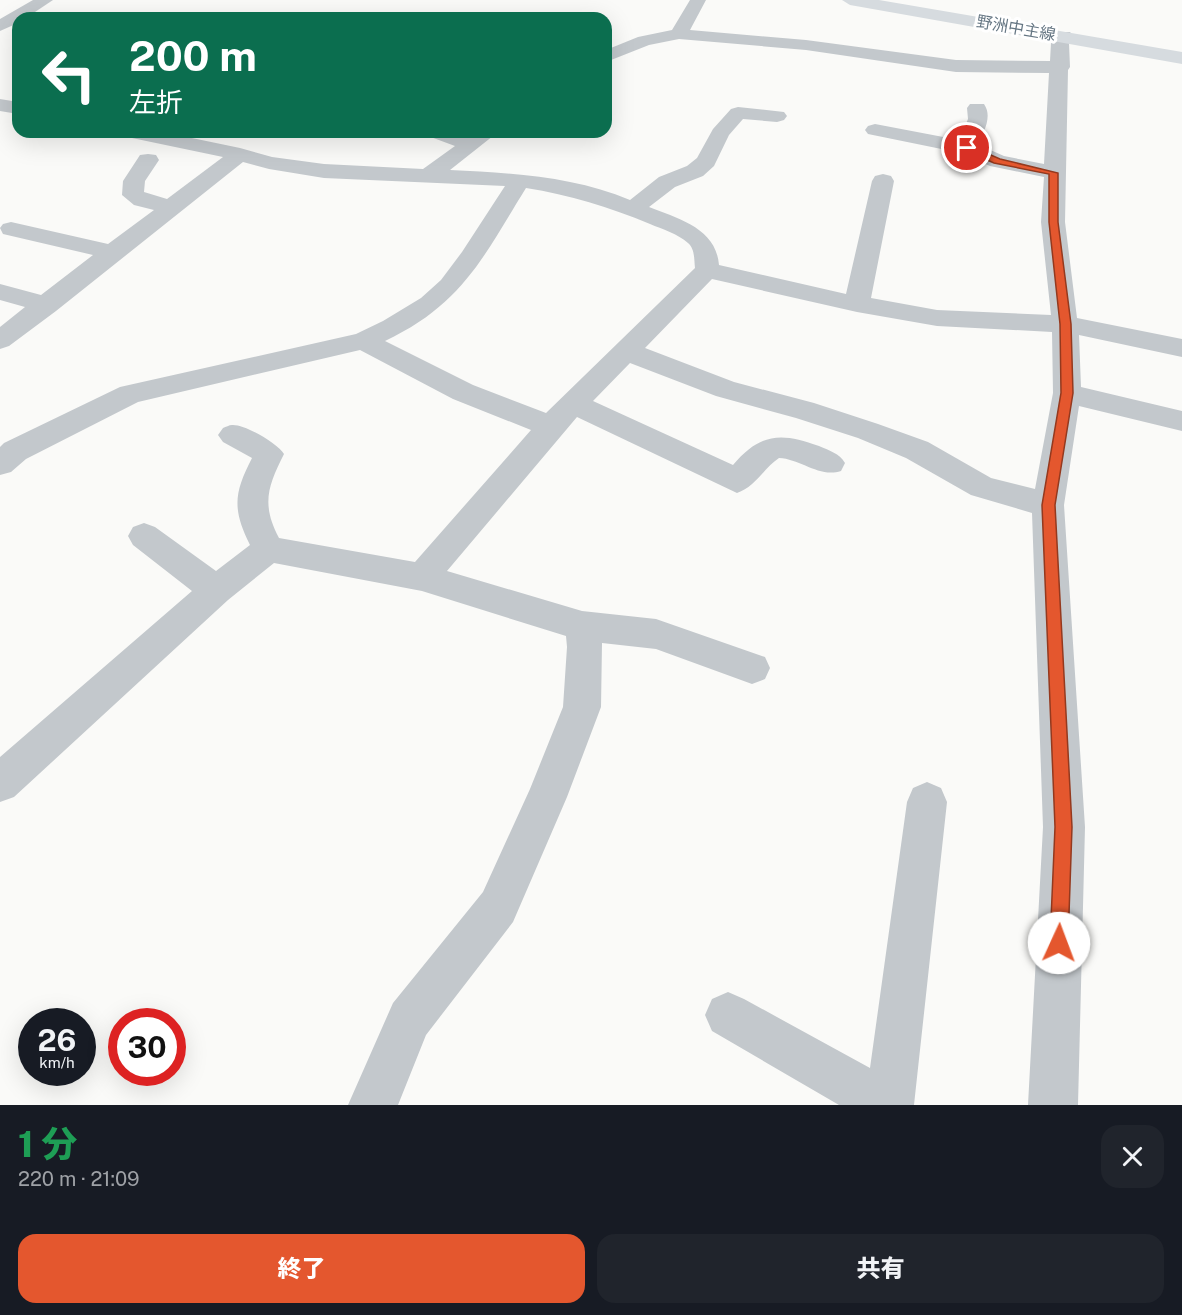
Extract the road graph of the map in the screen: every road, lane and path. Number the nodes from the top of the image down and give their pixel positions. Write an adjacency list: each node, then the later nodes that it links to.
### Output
1 (45, 0): 4 (street)
2 (698, 0): 5 (street)
3 (850, 0): 6 (main road, 野洲中主線)
4 (24, 12)
5 (679, 34): 7 (street); 9 (street)
6 (1064, 36): 8 (main road, 野洲中主線); 9 (street)
7 (612, 54)
8 (1182, 58)
9 (1060, 67): 20 (street)
10 (977, 108): 17 (street)
11 (777, 116): 25 (street)
12 (875, 130): 17 (street)
13 (161, 138): 18 (street)
14 (452, 138): 16 (street)
15 (480, 138): 16 (street)
16 (471, 145): 21 (street)
17 (967, 148): 20 (street)
18 (240, 154): 21 (street); 24 (street)
19 (148, 160): 24 (street)
20 (1054, 173): 32 (street)
21 (429, 175): 22 (street)
22 (520, 180): 25 (street); 34 (street)
23 (883, 181): 30 (street)
24 (172, 207): 27 (street)
25 (632, 209): 28 (street)
26 (11, 229): 27 (street)
27 (114, 253): 31 (street)
28 (707, 270): 30 (street); 36 (street)
29 (0, 292): 31 (street)
30 (857, 304): 32 (street)
31 (47, 305): 33 (street)
32 (1065, 324): 35 (street); 37 (street)
33 (0, 340)
34 (363, 341): 40 (street); 43 (street)
35 (1182, 348)
36 (626, 351): 38 (street); 44 (street)
37 (1067, 393): 39 (street); 44 (street)
38 (573, 404): 40 (street); 42 (street)
39 (1182, 421)
40 (550, 426): 47 (street)
41 (233, 435): 46 (street)
42 (830, 463)
43 (0, 464)
44 (1048, 505): 56 (street)
45 (144, 536): 48 (street)
46 (268, 549): 47 (street); 48 (street)
47 (422, 577): 49 (street)
48 (216, 590): 51 (street)
49 (582, 626): 50 (street); 54 (street)
50 (752, 668)
51 (0, 783)
52 (927, 802): 55 (street)
53 (728, 1015): 55 (street)
54 (373, 1105)
55 (888, 1105)
56 (1053, 1105)

